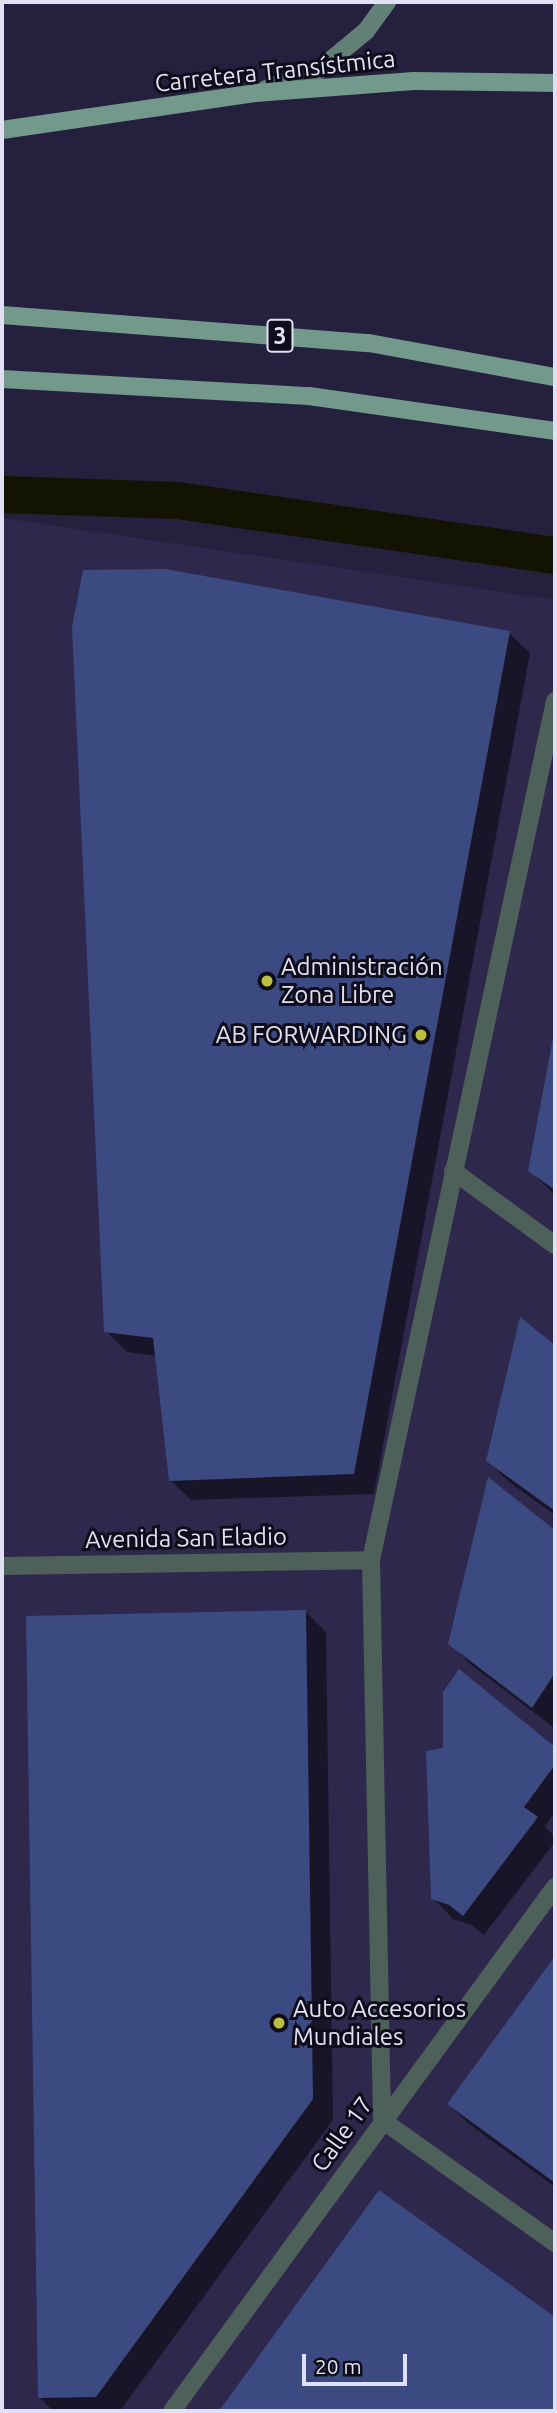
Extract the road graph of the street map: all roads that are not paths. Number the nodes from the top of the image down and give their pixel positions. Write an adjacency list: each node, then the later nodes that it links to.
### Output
1 (387, 2): 3 (main road)
2 (555, 83): 3 (main road, Carretera Transístmica)
3 (255, 93): 4 (main road, Carretera Transístmica)
4 (2, 130)
5 (2, 315): 6 (main road, 3)
6 (555, 377)
7 (2, 379): 8 (main road)
8 (555, 431)
9 (555, 701): 10 (street)
10 (453, 1171): 11 (street); 12 (street)
11 (555, 1245)
12 (371, 1560): 13 (street, Avenida San Eladio); 15 (street)
13 (2, 1566)
14 (555, 1887): 15 (street, Calle 17)
15 (382, 2120): 16 (street); 17 (street, Calle 17)
16 (555, 2244)
17 (172, 2411)

